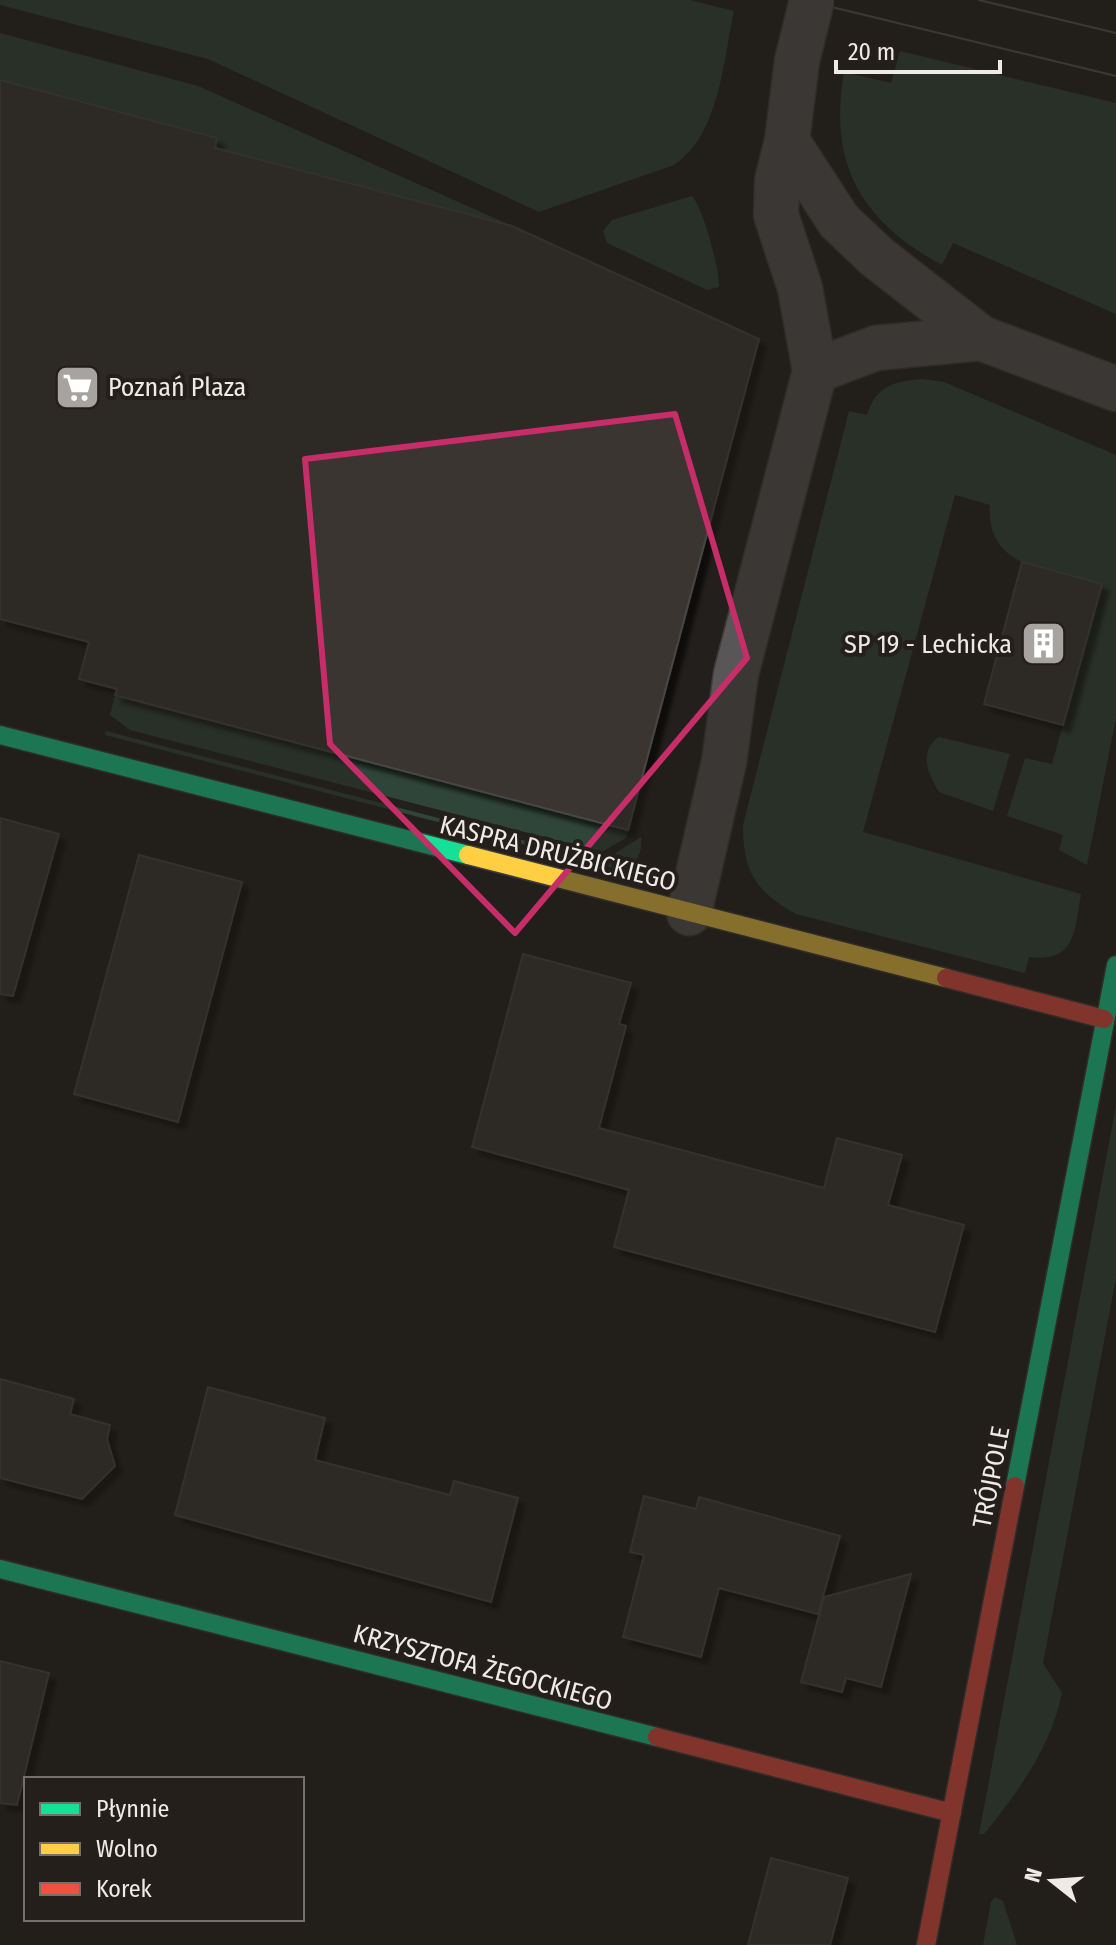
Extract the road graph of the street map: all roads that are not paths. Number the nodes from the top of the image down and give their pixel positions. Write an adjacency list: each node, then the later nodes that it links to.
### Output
1 (812, 0): 2 (street, bridge)
2 (787, 141): 3 (street); 4 (street)
3 (981, 338): 4 (street); 5 (street)
4 (815, 371): 7 (street)
5 (1116, 389)
6 (0, 735): 7 (street, KASPRA DRUŻBICKIEGO)
7 (689, 913): 9 (street, KASPRA DRUŻBICKIEGO)
8 (1116, 965): 9 (street, TRÓJPOLE)
9 (1104, 1019): 11 (street, TRÓJPOLE)
10 (0, 1569): 11 (street, KRZYSZTOFA ŻEGOCKIEGO)
11 (952, 1813): 12 (street, TRÓJPOLE)
12 (926, 1945)

